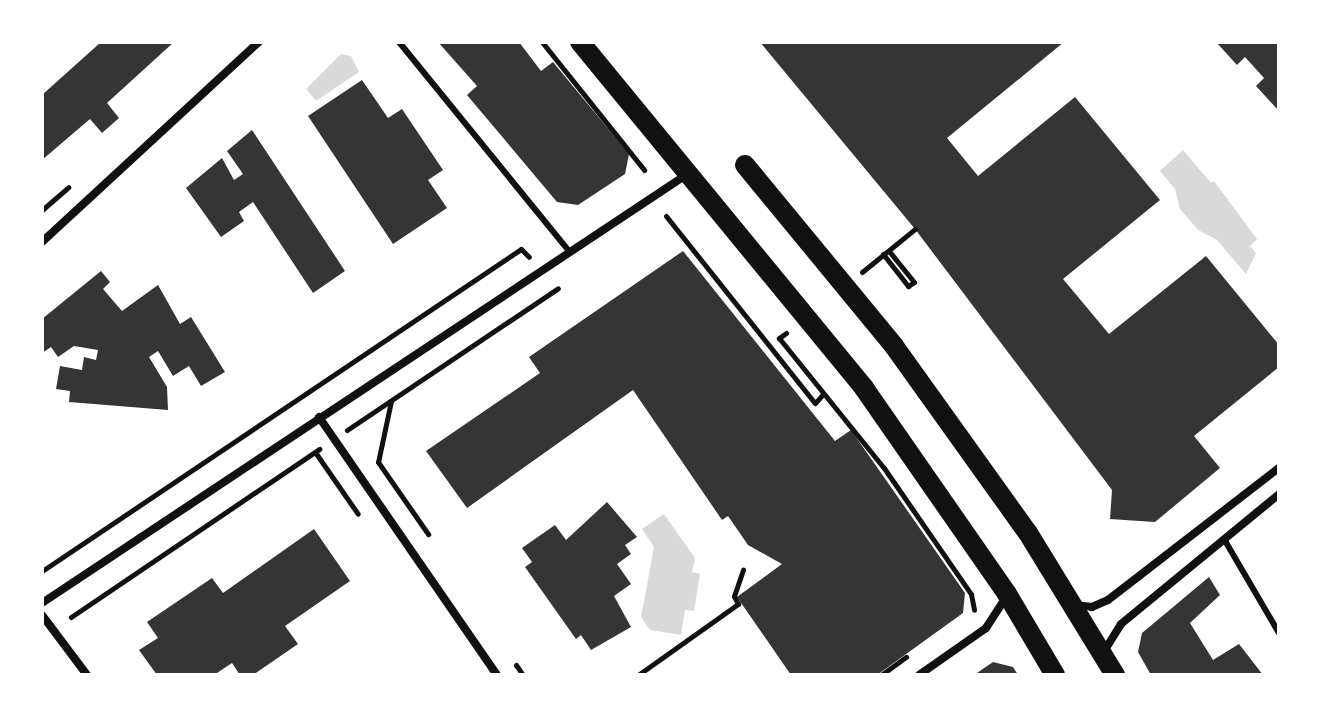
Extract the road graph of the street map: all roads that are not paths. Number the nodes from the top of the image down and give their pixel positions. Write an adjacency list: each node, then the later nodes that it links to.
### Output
1 (259, 42): 6 (street)
2 (399, 42): 7 (lane)
3 (580, 42): 5 (main road)
4 (745, 165): 14 (main road)
5 (690, 172): 7 (street); 12 (main road)
6 (42, 242)
7 (568, 250): 8 (street)
8 (319, 417): 13 (street); 19 (street)
9 (1279, 468): 14 (street)
10 (1279, 494): 11 (street)
11 (1224, 539): 16 (lane); 17 (street)
12 (1007, 594): 20 (street); 21 (main road)
13 (42, 603)
14 (1074, 605): 17 (main road)
15 (42, 615): 18 (street)
16 (1279, 633)
17 (1103, 654): 22 (main road)
18 (87, 675)
19 (497, 675)
20 (919, 675)
21 (1055, 675)
22 (1115, 675)

